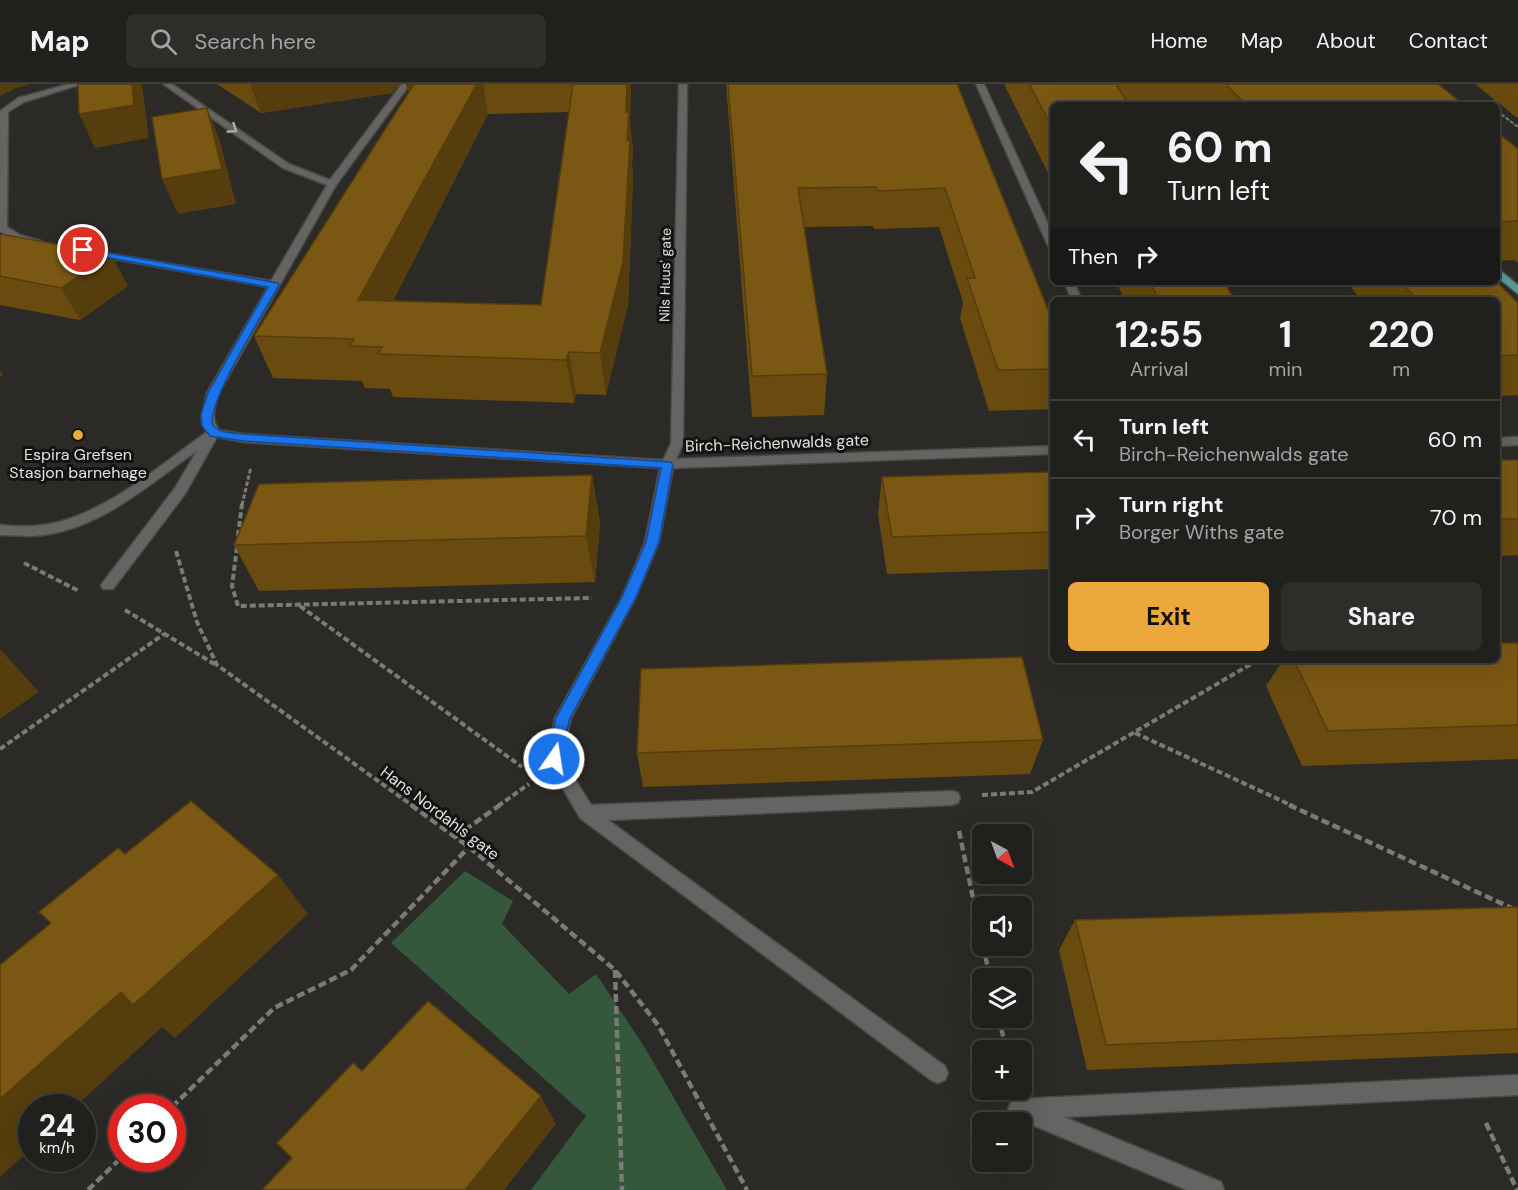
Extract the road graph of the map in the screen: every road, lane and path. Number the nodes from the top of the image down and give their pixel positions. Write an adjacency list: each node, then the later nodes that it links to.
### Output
1 (78, 84): 12 (street)
2 (167, 84): 10 (street, one-way to 10)
3 (406, 84): 10 (street)
4 (683, 84): 21 (street, Nils Huus' gate)
5 (980, 84): 11 (street)
6 (1497, 101): 7 (path)
7 (1486, 102)
8 (1500, 113): 9 (path)
9 (1518, 127)
10 (332, 184): 15 (street)
11 (1050, 239)
12 (52, 244)
13 (86, 251): 15 (street)
14 (1500, 274): 16 (main road)
15 (274, 285): 17 (street)
16 (1518, 291)
17 (214, 433): 21 (street, Birch-Reichenwalds gate); 23 (street); 26 (street)
18 (1518, 441): 19 (street)
19 (1500, 442)
20 (1050, 450): 21 (street, Birch-Reichenwalds gate)
21 (667, 465): 28 (street, Nils Huus' gate)
22 (251, 466): 30 (path)
23 (0, 530)
24 (179, 543): 33 (path, Hans Nordahls gate)
25 (20, 561): 27 (path)
26 (108, 585)
27 (89, 595)
28 (629, 597): 30 (path); 39 (street, Nils Huus' gate)
29 (118, 606): 31 (path)
30 (299, 606): 36 (path)
31 (164, 634): 33 (path); 35 (path)
32 (1253, 663): 34 (path)
33 (217, 665): 40 (path, Hans Nordahls gate)
34 (1134, 732): 38 (path); 43 (path)
35 (0, 749)
36 (527, 771)
37 (537, 778): 40 (path)
38 (952, 798): 39 (street); 42 (path)
39 (586, 813): 45 (street)
40 (455, 837): 41 (path, Hans Nordahls gate)
41 (469, 847): 44 (path, Hans Nordahls gate); 48 (path)
42 (973, 896)
43 (1518, 911)
44 (615, 970): 51 (path); 52 (path, Hans Nordahls gate)
45 (938, 1072)
46 (1518, 1085): 47 (street)
47 (1470, 1087): 53 (street); 54 (path)
48 (185, 1094)
49 (108, 1171): 50 (path)
50 (88, 1190)
51 (622, 1190)
52 (747, 1190)
53 (1213, 1190)
54 (1517, 1190)

